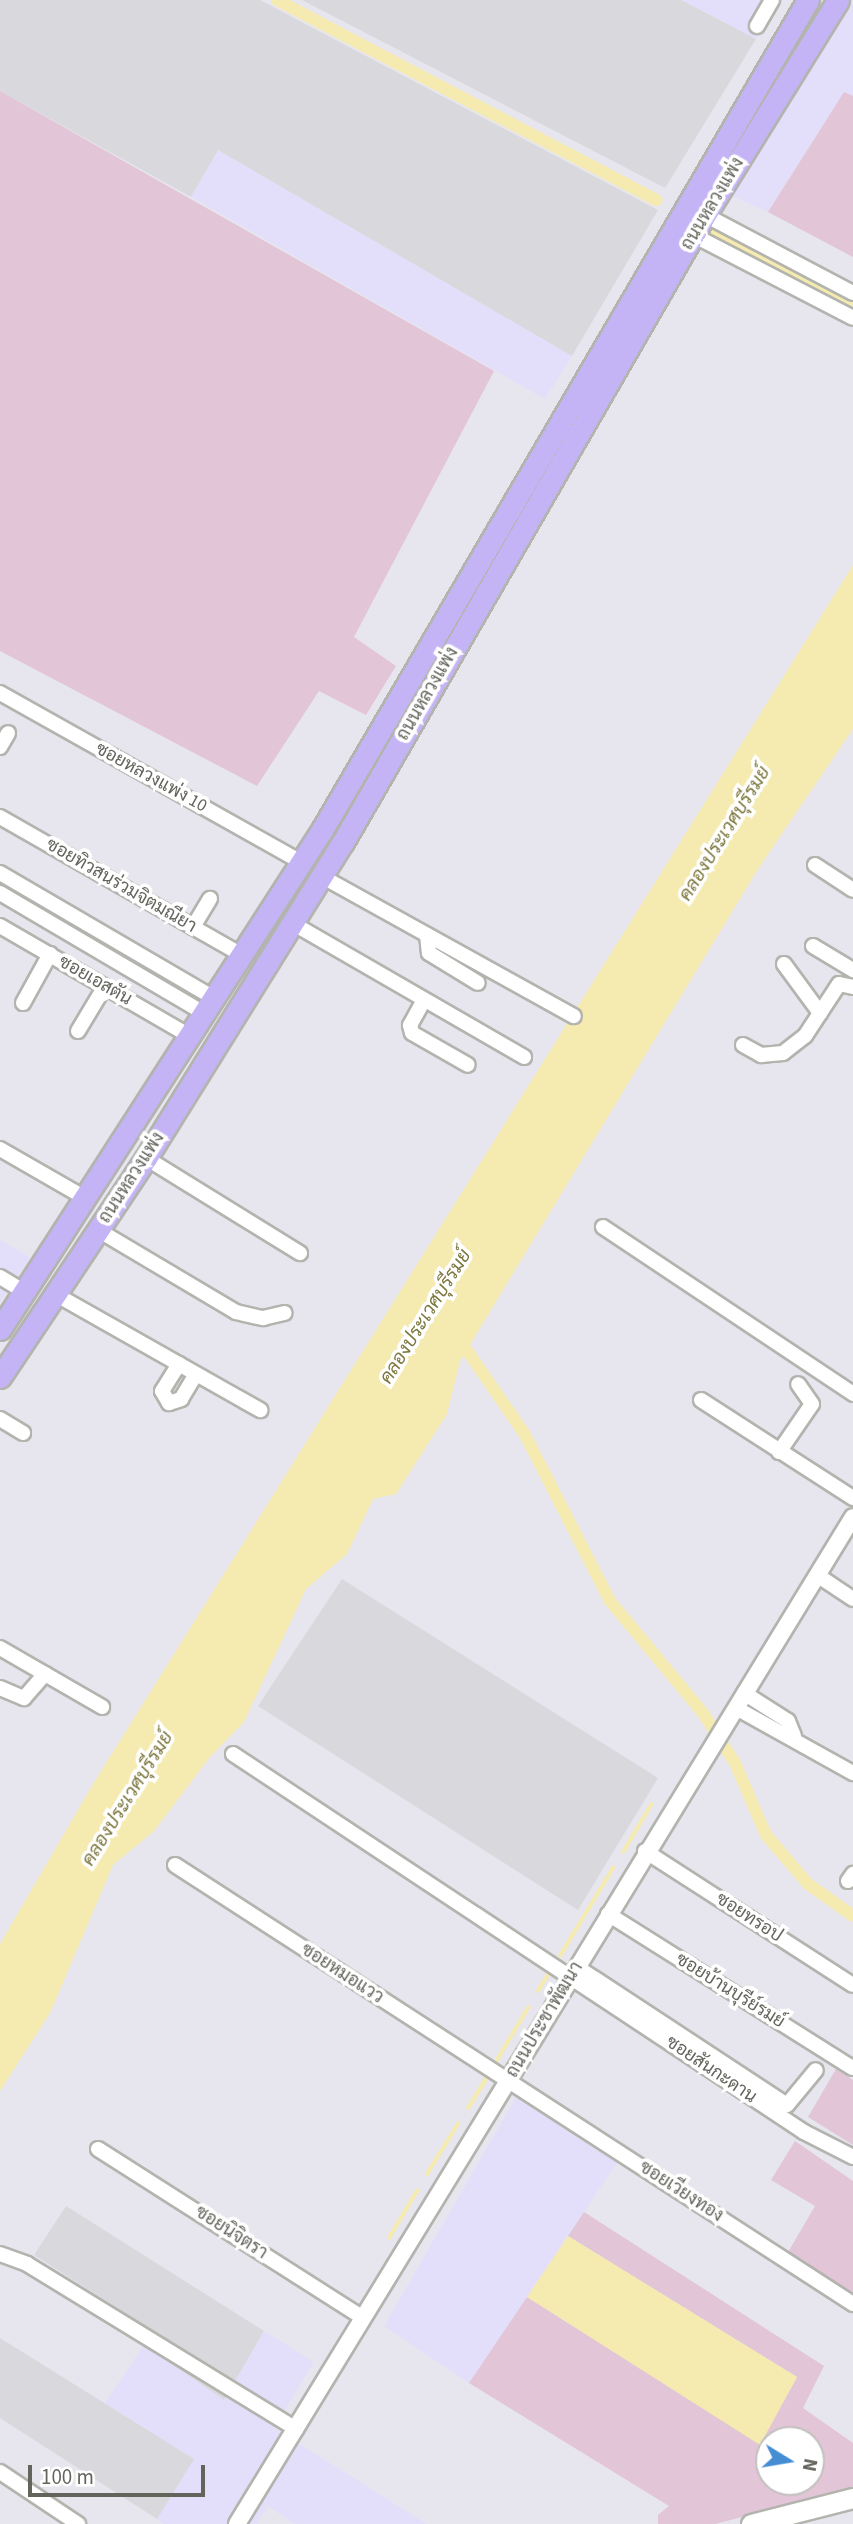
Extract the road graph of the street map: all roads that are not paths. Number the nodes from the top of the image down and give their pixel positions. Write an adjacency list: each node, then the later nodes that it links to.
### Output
1 (772, 0): 4 (street)
2 (808, 0): 13 (main road, ถนนหลวงแพ่ง)
3 (838, 0): 5 (main road, ถนนหลวงแพ่ง)
4 (757, 26)
5 (705, 215): 6 (main road, ถนนหลวงแพ่ง); 7 (street)
6 (693, 235): 8 (street); 14 (main road, ถนนหลวงแพ่ง)
7 (853, 293)
8 (853, 318)
9 (0, 693): 15 (street, ซอยหลวงแพ่ง 10)
10 (8, 733): 11 (street)
11 (0, 747)
12 (0, 817): 24 (street, ซอยทิวสนร่วมจิตมณียา)
13 (322, 830): 14 (main road); 15 (main road, ถนนหลวงแพ่ง)
14 (343, 842): 18 (main road, ถนนหลวงแพ่ง)
15 (301, 862): 29 (main road, ถนนหลวงแพ่ง)
16 (815, 866): 19 (street)
17 (0, 873): 27 (street)
18 (321, 877): 22 (main road, ถนนหลวงแพ่ง); 25 (street)
19 (853, 890)
20 (0, 893): 31 (street)
21 (210, 899): 24 (street)
22 (292, 923): 36 (street); 48 (main road, ถนนหลวงแพ่ง)
23 (0, 926): 28 (street, ซอยเอสตัน)
24 (193, 927): 29 (street, ซอยทิวสนร่วมจิตมณียา)
25 (427, 935): 33 (street); 40 (street)
26 (813, 946): 32 (street)
27 (137, 953): 31 (street); 38 (street)
28 (50, 954): 34 (street, ซอยเอสตัน); 37 (street)
29 (242, 955): 38 (main road, ถนนหลวงแพ่ง)
30 (784, 964): 39 (street)
31 (129, 969): 38 (street)
32 (853, 970)
33 (478, 983)
34 (105, 986): 41 (street); 42 (street, ซอยเอสตัน)
35 (853, 987): 39 (street)
36 (424, 1000): 44 (street); 45 (street)
37 (23, 1003)
38 (209, 1006): 42 (main road, ถนนหลวงแพ่ง)
39 (820, 1013): 43 (street)
40 (574, 1016)
41 (78, 1031)
42 (190, 1037): 46 (main road, ถนนหลวงแพ่ง)
43 (743, 1045)
44 (524, 1057)
45 (468, 1065)
46 (123, 1145): 48 (main road); 49 (main road, ถนนหลวงแพ่ง)
47 (0, 1149): 49 (street)
48 (146, 1158): 51 (main road, ถนนหลวงแพ่ง); 52 (street)
49 (87, 1199): 54 (main road, ถนนหลวงแพ่ง)
50 (603, 1227): 62 (street)
51 (98, 1230): 55 (main road, ถนนหลวงแพ่ง); 56 (street)
52 (300, 1254)
53 (0, 1277): 54 (street)
54 (25, 1292): 57 (main road, ถนนหลวงแพ่ง)
55 (55, 1294): 58 (street); 60 (main road, ถนนหลวงแพ่ง)
56 (284, 1313)
57 (0, 1329)
58 (178, 1364): 59 (street); 59 (street)
59 (196, 1374): 64 (street)
60 (0, 1377)
61 (798, 1384): 67 (street)
62 (853, 1394)
63 (701, 1401): 67 (street)
64 (260, 1410)
65 (0, 1419): 66 (street)
66 (23, 1433)
67 (779, 1452): 68 (street)
68 (853, 1498)
69 (853, 1517): 70 (street, ถนนประชาพัฒนา)
70 (817, 1575): 71 (street); 75 (street, ถนนประชาพัฒนา)
71 (853, 1599)
72 (0, 1648): 73 (street)
73 (45, 1674): 74 (street); 76 (street)
74 (0, 1688)
75 (744, 1693): 77 (street, ถนนประชาพัฒนา); 78 (street)
76 (102, 1707)
77 (736, 1708): 78 (street); 81 (street, ถนนประชาพัฒนา)
78 (794, 1736): 80 (street)
79 (233, 1754): 84 (street)
80 (853, 1773)
81 (645, 1851): 83 (street, ถนนประชาพัฒนา); 85 (street, ซอยทรอป)
82 (176, 1865): 88 (street, ซอยหมอแวว)
83 (608, 1913): 84 (street, ถนนประชาพัฒนา); 86 (street, ซอยบ้านบุรีย์รมย์)
84 (575, 1971): 87 (street); 88 (street, ถนนประชาพัฒนา); 90 (street, ซอยสันกะดาน)
85 (853, 1985)
86 (853, 2068)
87 (816, 2070)
88 (509, 2080): 92 (street, ซอยเวียงทอง); 93 (street, ถนนประชาพัฒนา)
89 (98, 2148): 93 (street, ซอยนิจิตรา)
90 (853, 2157)
91 (0, 2254): 94 (street)
92 (853, 2304)
93 (363, 2318): 94 (street, ถนนประชาพัฒนา)
94 (296, 2429): 98 (street, ถนนประชาพัฒนา)
95 (0, 2472): 97 (street)
96 (853, 2498): 99 (main road)
97 (78, 2524)
98 (237, 2524)
99 (751, 2524)

